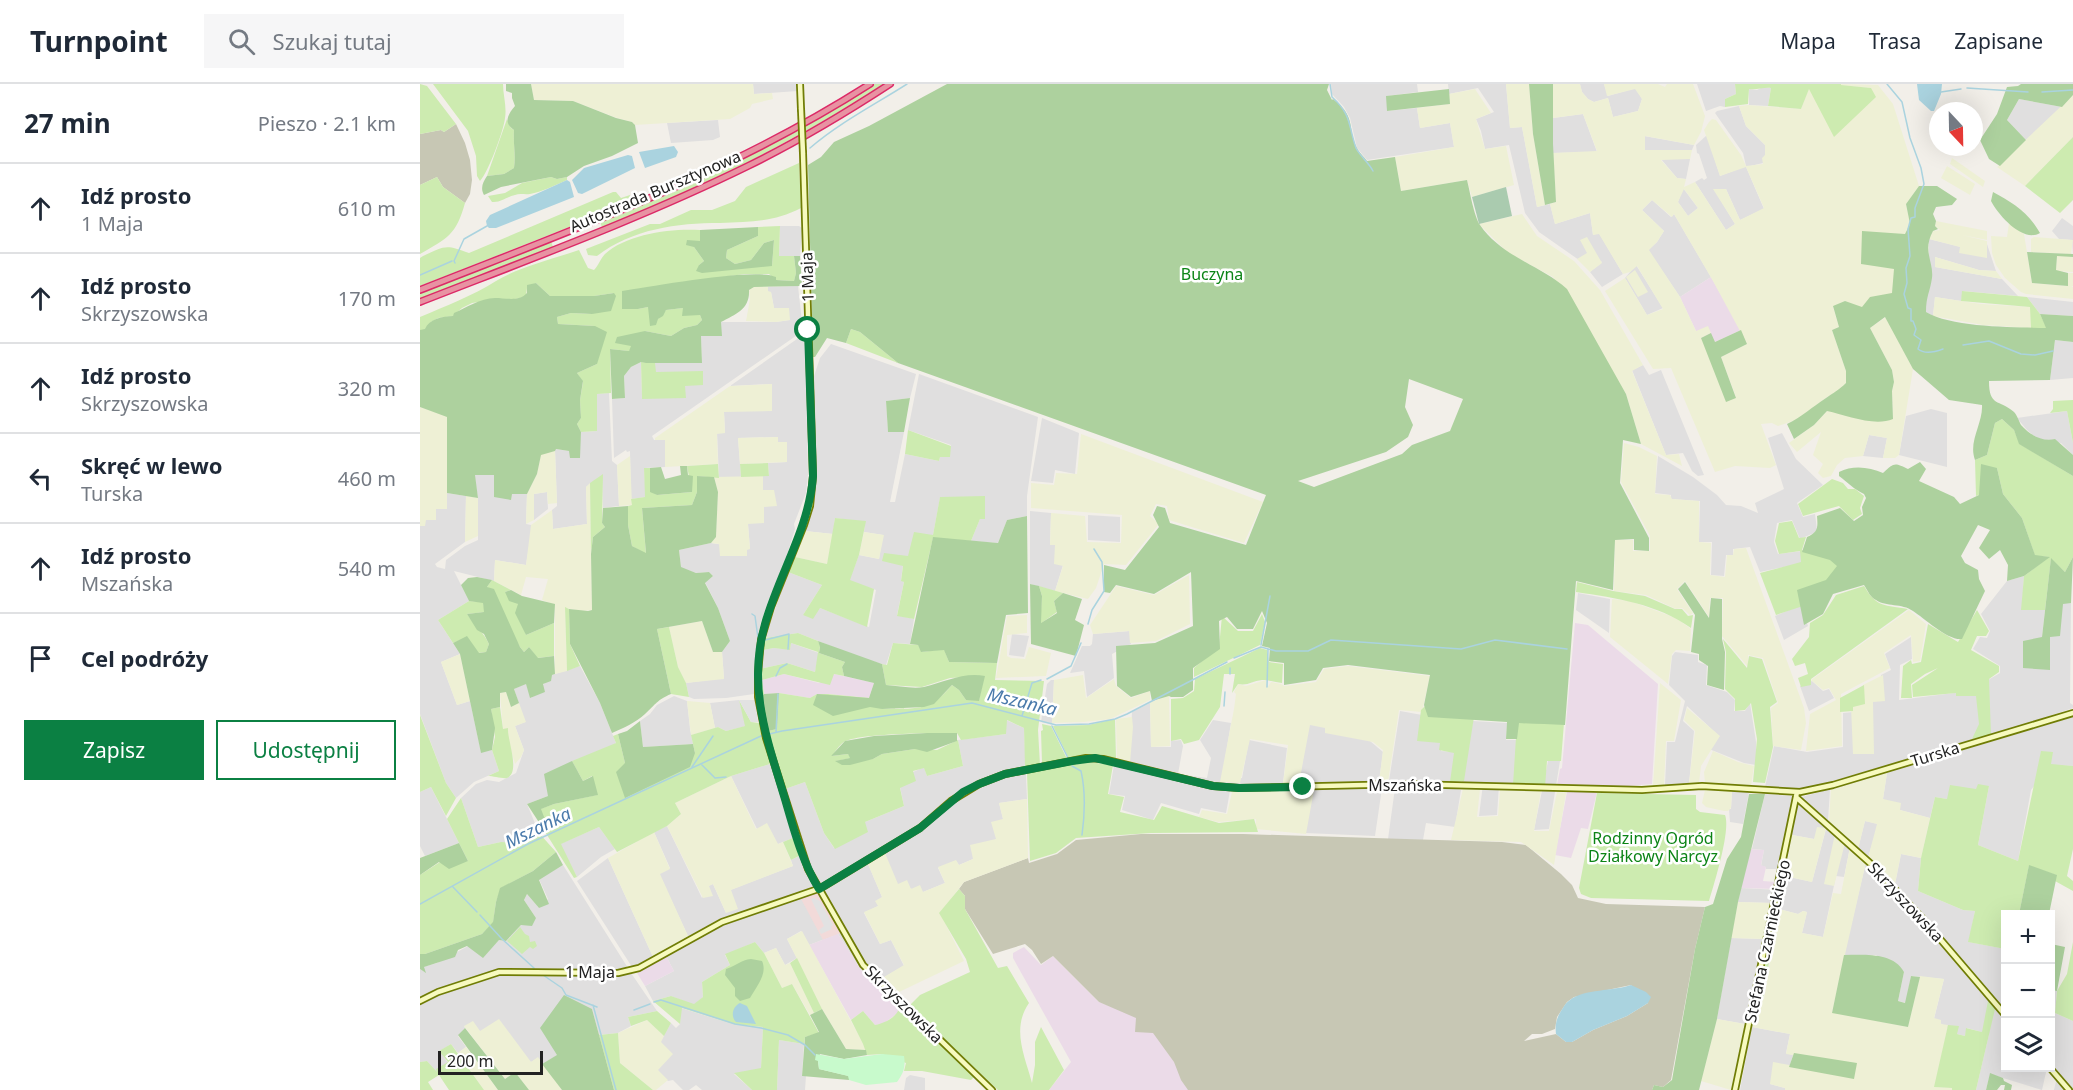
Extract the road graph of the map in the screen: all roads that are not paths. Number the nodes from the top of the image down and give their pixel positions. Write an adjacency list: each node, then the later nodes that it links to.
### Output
1 (800, 84): 7 (street, 1 Maja, bridge)
2 (870, 84): 4 (highway, Autostrada Bursztynowa)
3 (890, 84): 5 (highway, Autostrada Bursztynowa)
4 (420, 290)
5 (420, 302)
6 (2073, 713): 8 (street, Turska)
7 (764, 731): 9 (street, Skrzyszowska)
8 (1797, 795): 9 (street, Mszańska); 11 (street, Skrzyszowska); 14 (street, Stefana Czarnieckiego)
9 (819, 889): 10 (street, 1 Maja); 13 (street, Skrzyszowska)
10 (420, 1001)
11 (2001, 1010)
12 (2053, 1072): 15 (street)
13 (992, 1090)
14 (1735, 1090)
15 (2069, 1090)

